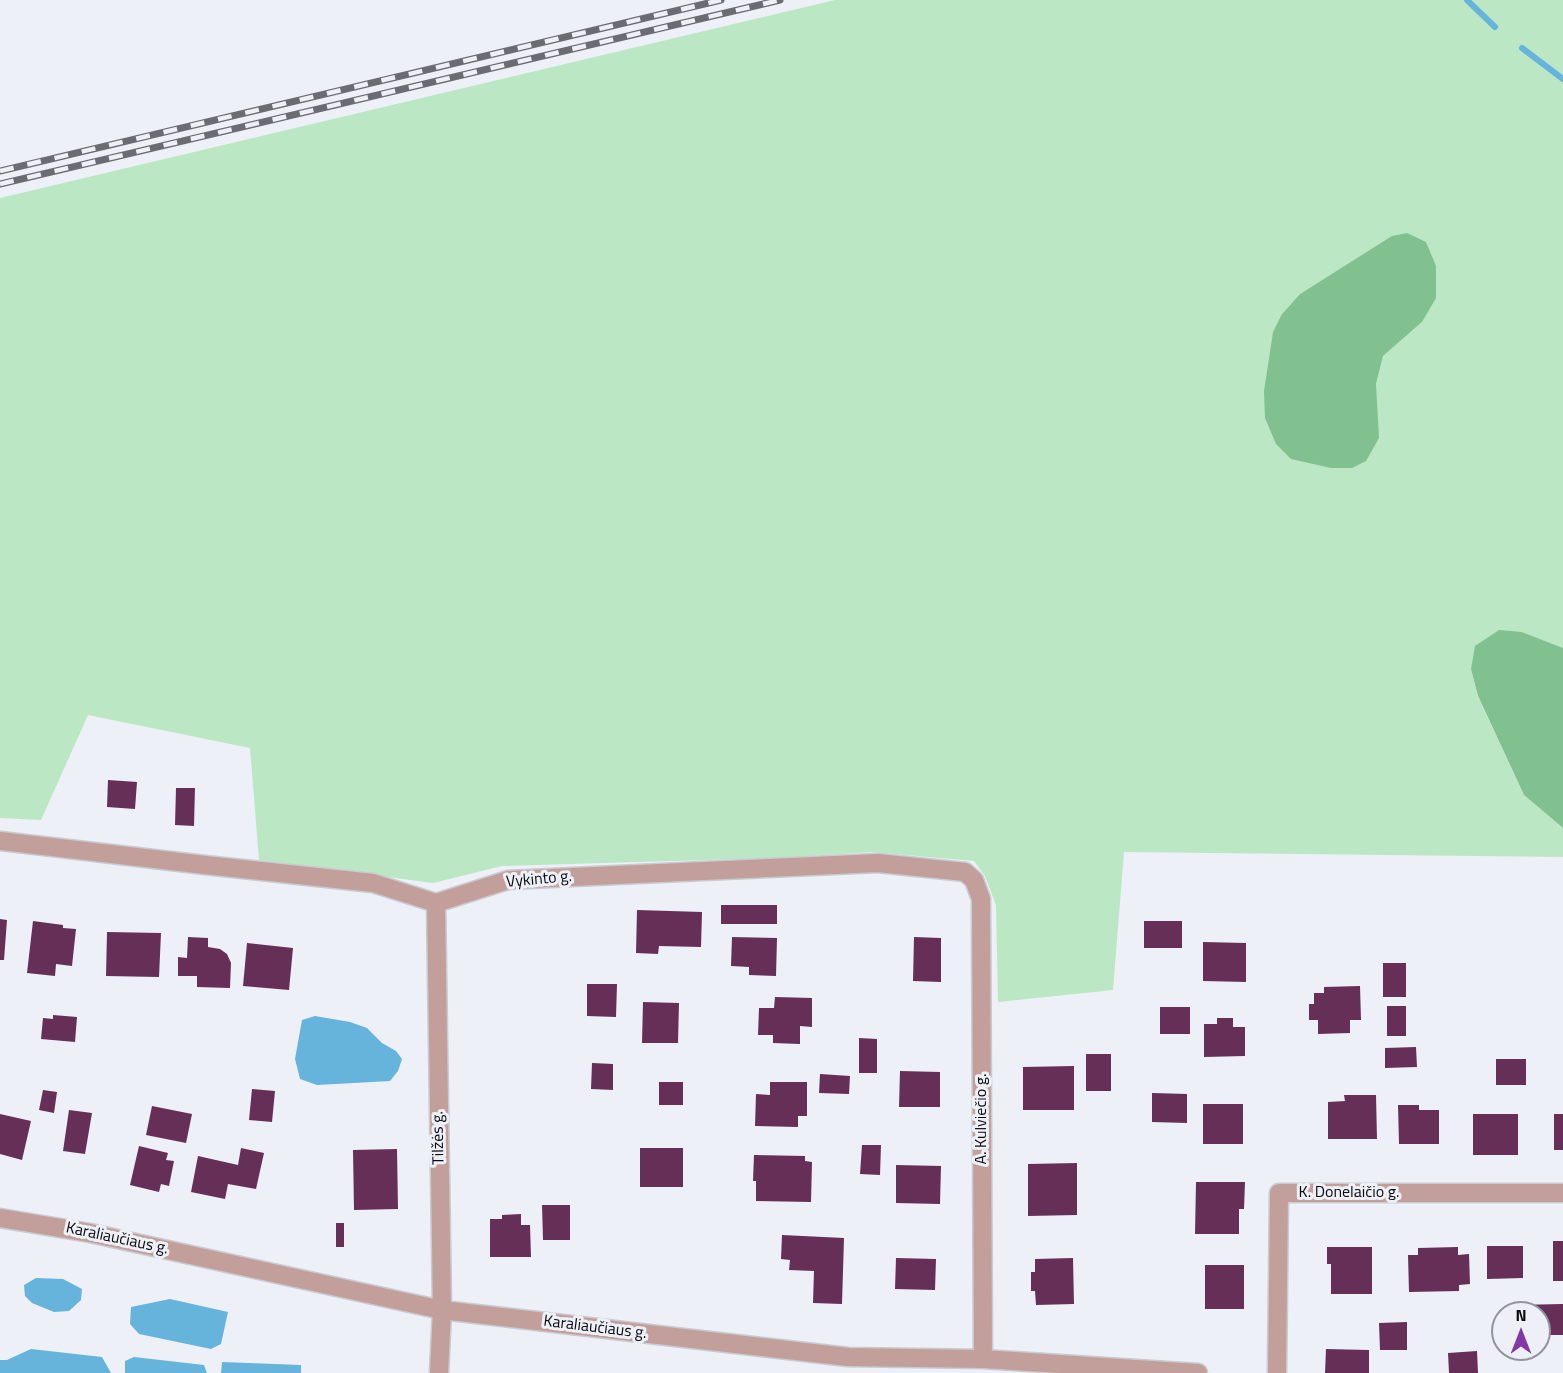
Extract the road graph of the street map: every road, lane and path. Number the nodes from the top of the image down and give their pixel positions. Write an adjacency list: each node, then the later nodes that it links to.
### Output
1 (0, 841): 3 (street)
2 (974, 880): 3 (street, Vykinto g.); 7 (street, A. Kulviečio g.)
3 (436, 903): 6 (street, Tilžės g.)
4 (1563, 1193): 10 (street, K. Donelaičio g.)
5 (0, 1218): 6 (street, Karaliaučiaus g.)
6 (442, 1310): 7 (street, Karaliaučiaus g.); 8 (street, Tilžės g.)
7 (983, 1359): 9 (street, Karaliaučiaus g.)
8 (438, 1373)
9 (1198, 1373)
10 (1277, 1373)

